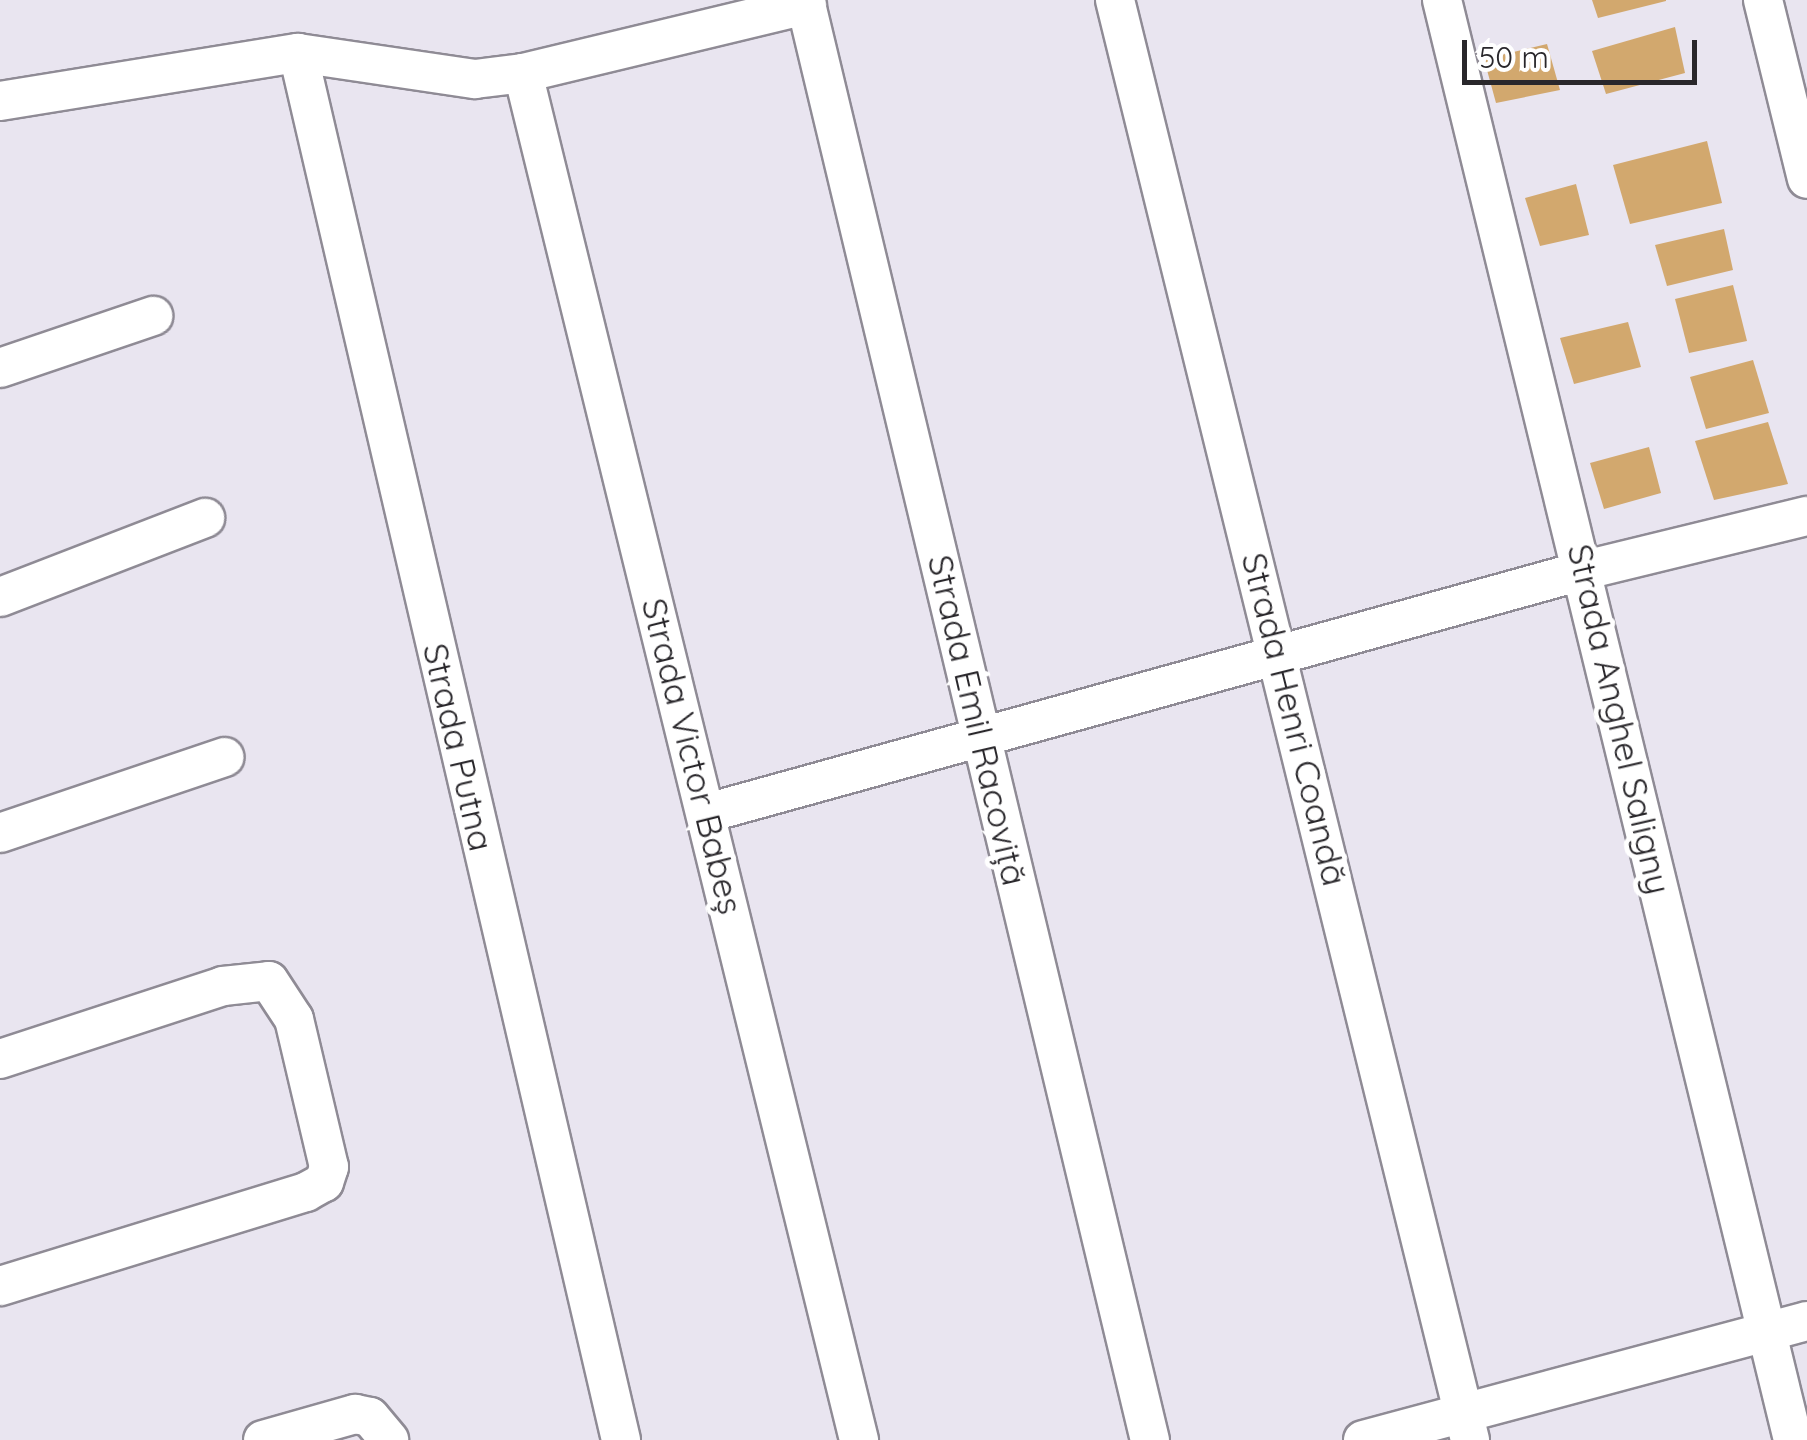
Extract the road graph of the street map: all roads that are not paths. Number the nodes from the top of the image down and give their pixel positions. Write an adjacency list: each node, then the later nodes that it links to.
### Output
1 (1115, 0): 15 (street, Strada Henri Coandă)
2 (1442, 0): 13 (street, Strada Anghel Saligny)
3 (1764, 0): 8 (street)
4 (806, 2): 6 (street); 16 (street, Strada Emil Racoviță)
5 (298, 53): 6 (street); 7 (street); 27 (street, Strada Putna)
6 (524, 73): 18 (street, Strada Victor Babeș)
7 (0, 101)
8 (1807, 179)
9 (153, 316): 10 (street)
10 (0, 368)
11 (1807, 516): 13 (street)
12 (205, 518): 14 (street)
13 (1585, 570): 15 (street); 23 (street, Strada Anghel Saligny)
14 (0, 597)
15 (1280, 657): 16 (street); 24 (street, Strada Henri Coandă)
16 (983, 740): 18 (street); 29 (street, Strada Emil Racoviță)
17 (224, 758): 19 (street)
18 (707, 813): 28 (street, Strada Victor Babeș)
19 (0, 833)
20 (0, 1059): 21 (street)
21 (0, 1286)
22 (1807, 1321): 23 (street)
23 (1767, 1332): 24 (street); 31 (street, Strada Anghel Saligny)
24 (1467, 1427): 30 (street)
25 (263, 1440): 26 (street)
26 (389, 1440)
27 (620, 1440)
28 (860, 1440)
29 (1150, 1440)
30 (1363, 1440)
31 (1792, 1440)

